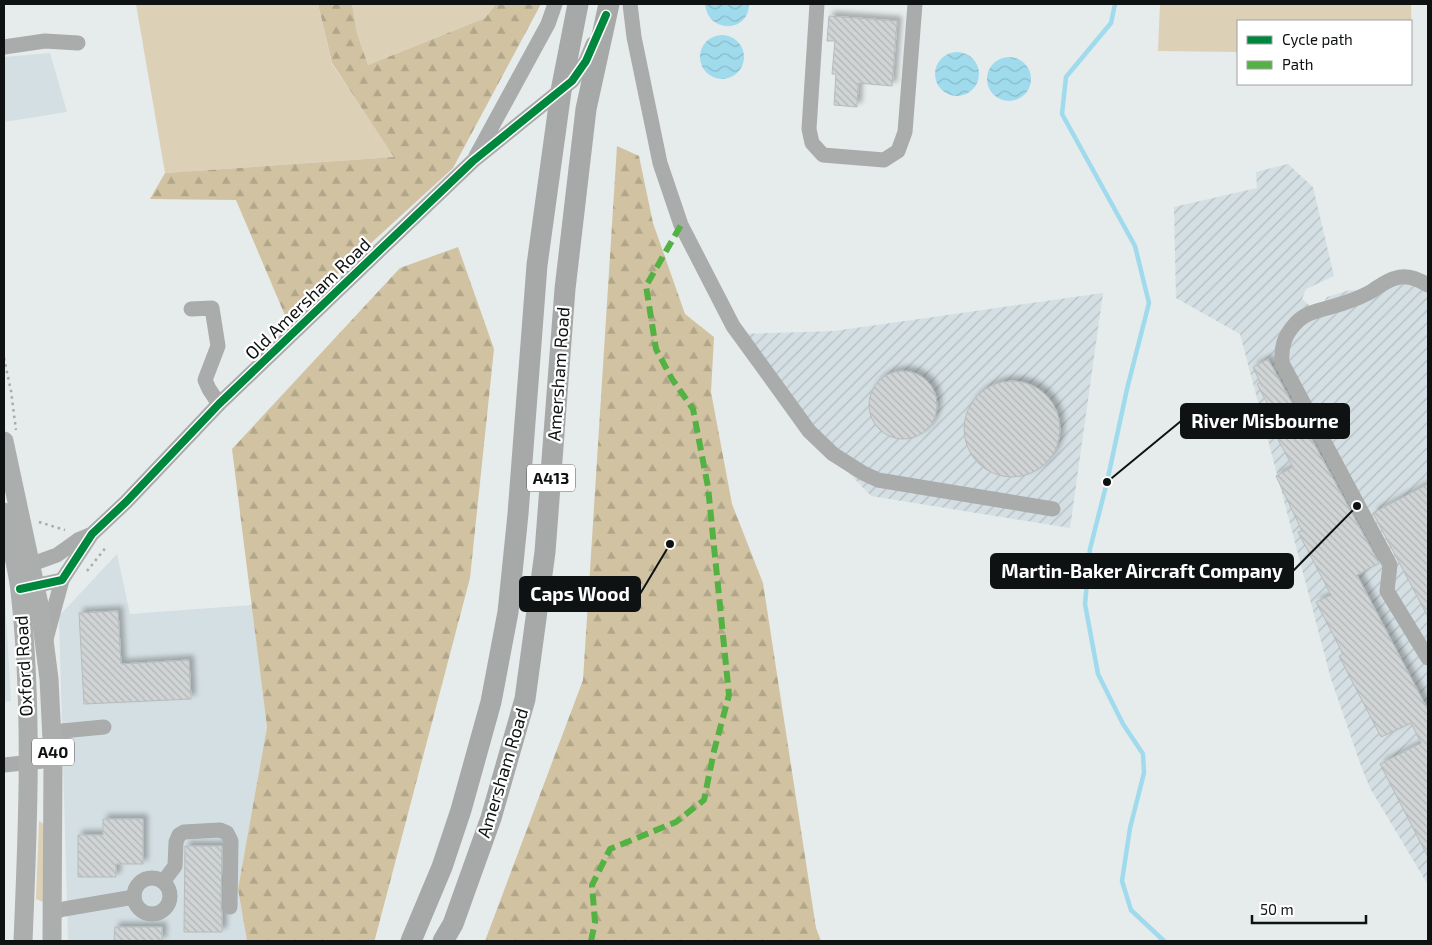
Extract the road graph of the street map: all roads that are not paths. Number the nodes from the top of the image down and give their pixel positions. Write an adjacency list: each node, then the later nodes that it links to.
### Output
1 (555, 4): 10 (street, Old Amersham Road)
2 (578, 4): 9 (highway, A413)
3 (630, 4): 15 (street)
4 (817, 4): 5 (street)
5 (915, 4)
6 (607, 9): 9 (street, Old Amersham Road); 35 (highway, Amersham Road / A413)
7 (78, 43): 8 (street)
8 (4, 47)
9 (561, 91): 10 (street, Old Amersham Road); 34 (highway, A413)
10 (473, 161): 13 (street, Old Amersham Road)
11 (1428, 285): 22 (street)
12 (191, 309): 13 (street)
13 (220, 404): 17 (street, Old Amersham Road)
14 (10, 437): 18 (main road, A40)
15 (1053, 509)
16 (4, 512): 18 (main road, Oxford Road / A40)
17 (84, 537): 18 (street, Old Amersham Road); 19 (street, Old Amersham Road)
18 (23, 567): 20 (main road, Oxford Road / A40)
19 (62, 580): 20 (street); 21 (street, Old Amersham Road)
20 (27, 587): 21 (main road, A40); 26 (main road, Oxford Road / A40)
21 (45, 645): 24 (main road, A40)
22 (1428, 658)
23 (104, 726): 24 (street)
24 (52, 731): 25 (main road, A40)
25 (53, 760): 26 (street); 31 (main road, A40)
26 (28, 762): 27 (street); 32 (main road, Oxford Road / A40)
27 (4, 765)
28 (163, 882): 29 (street); 29 (street); 30 (street)
29 (134, 897): 31 (street)
30 (230, 907)
31 (52, 912): 32 (main road); 33 (main road, A40)
32 (24, 933)
33 (52, 941)
34 (411, 941)
35 (443, 941)

